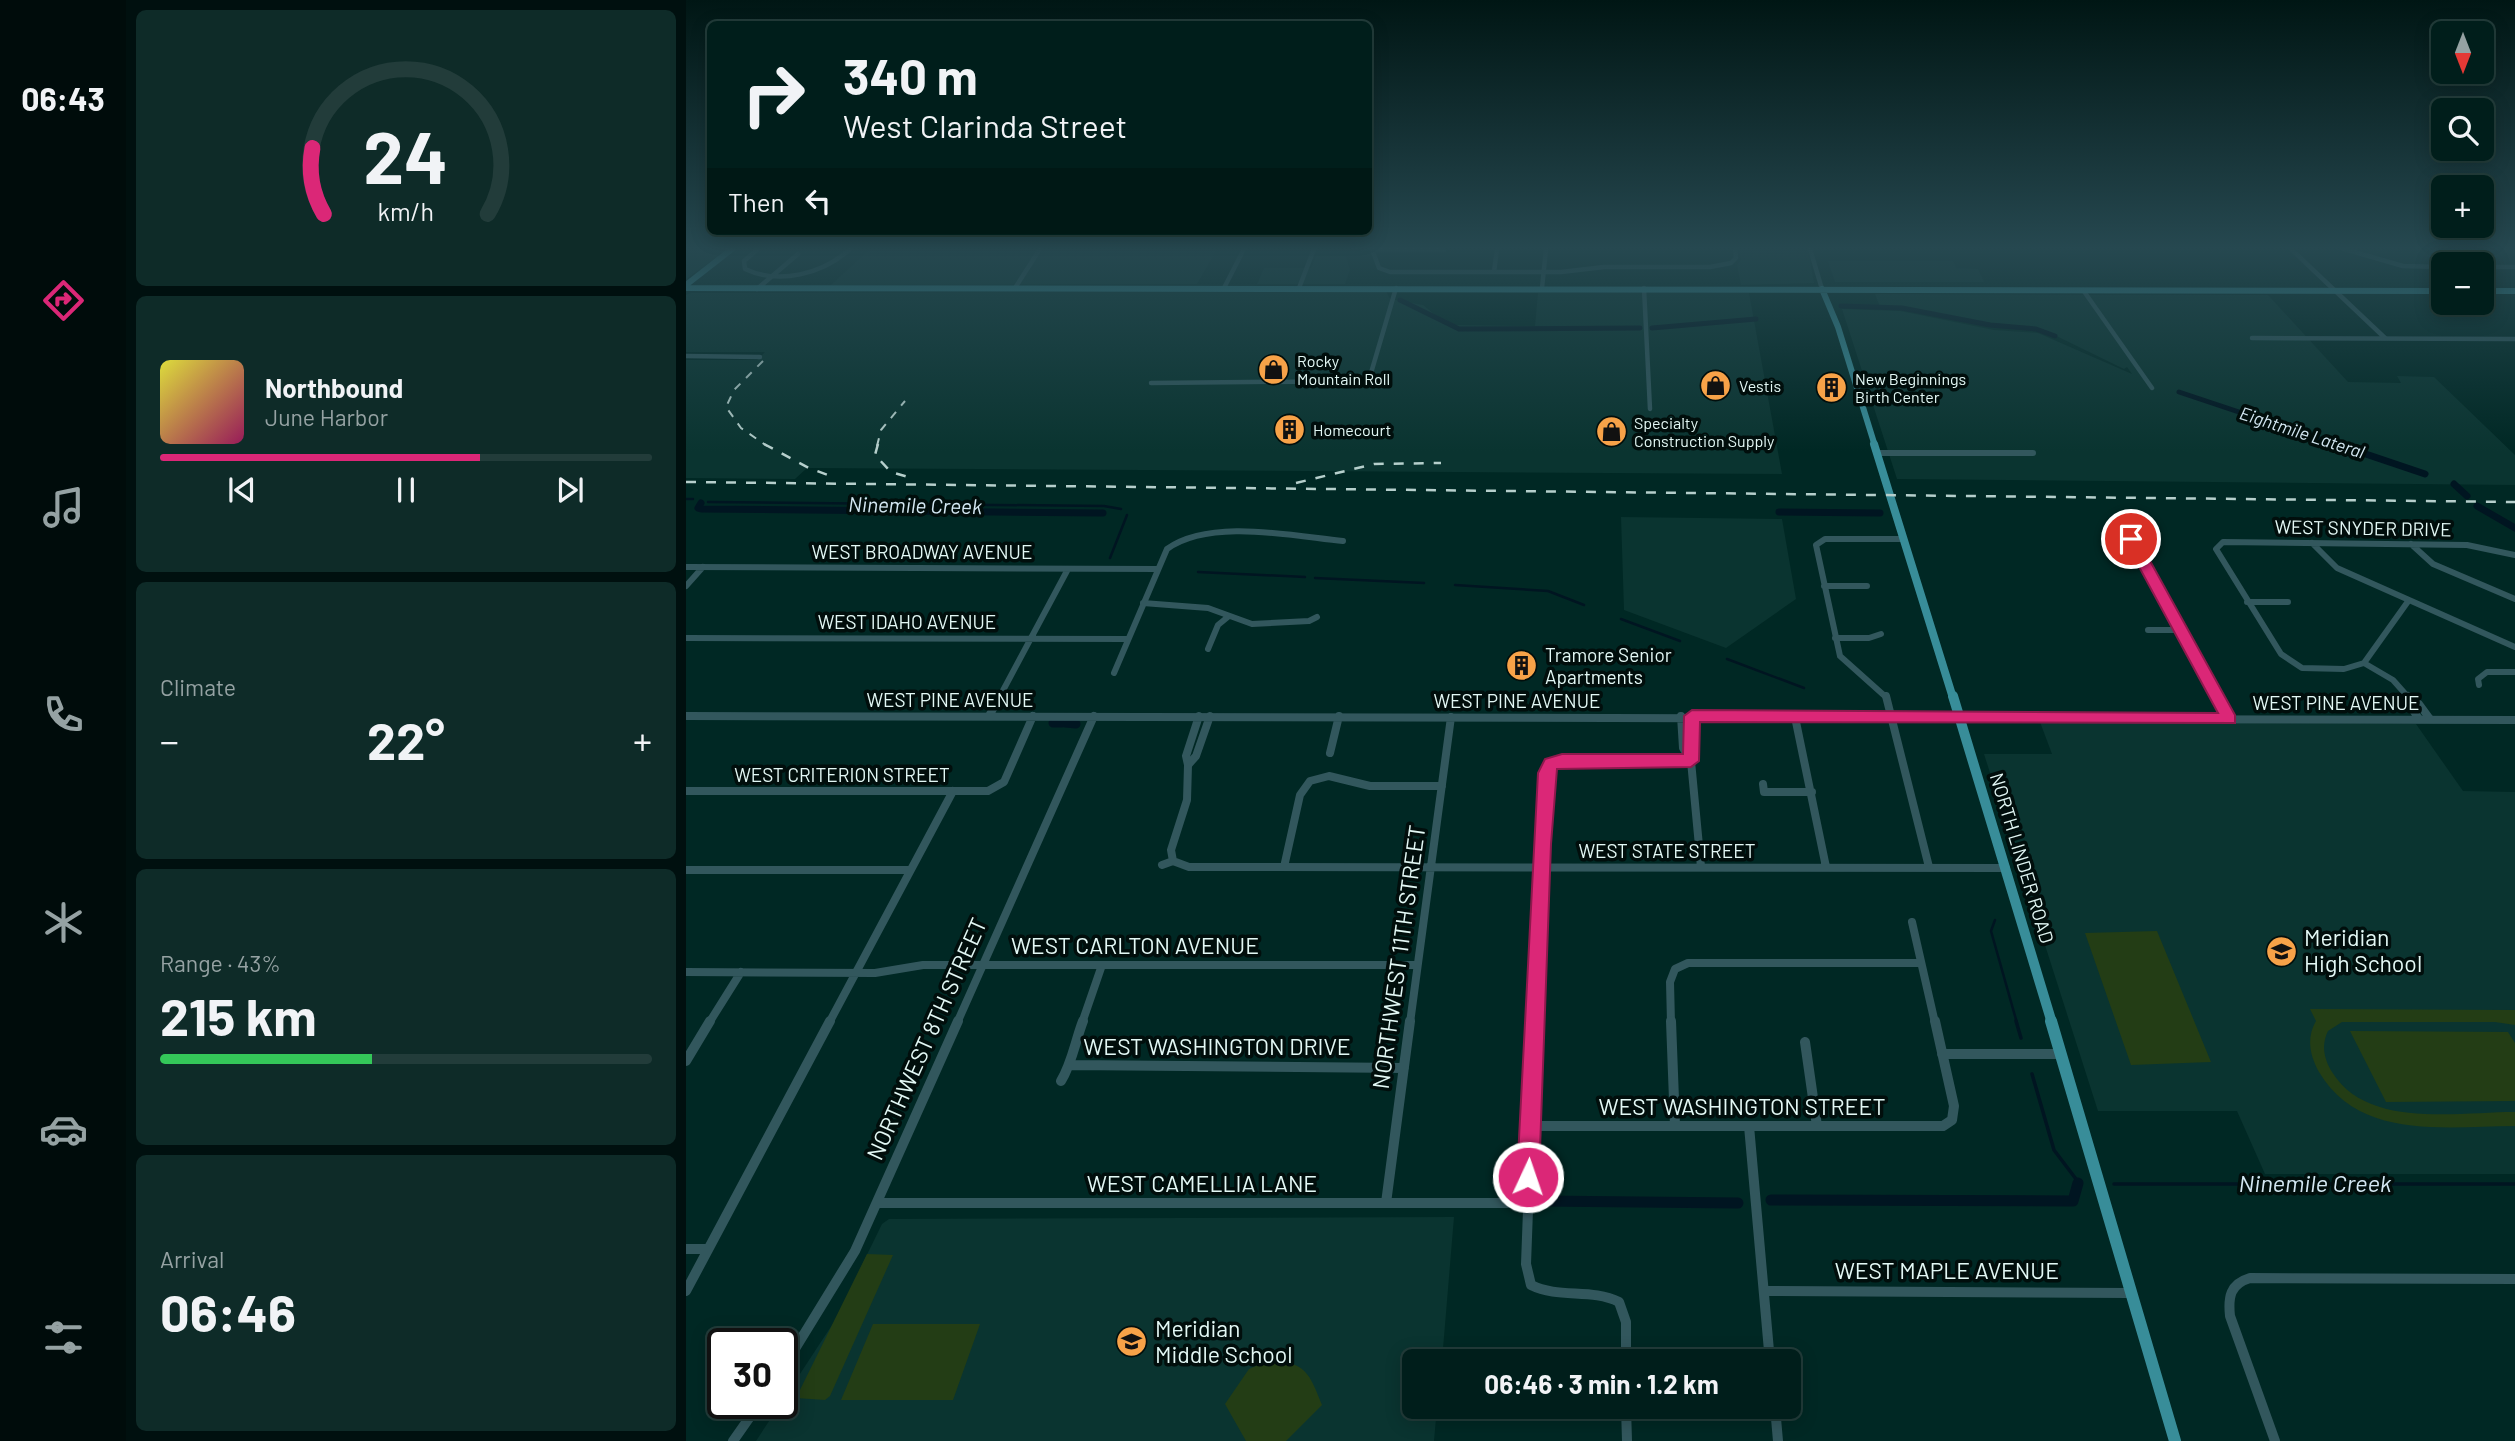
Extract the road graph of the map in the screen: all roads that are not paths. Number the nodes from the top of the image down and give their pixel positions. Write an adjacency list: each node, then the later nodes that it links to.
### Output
1 (1388, 316): 11 (street)
2 (1645, 316): 13 (street)
3 (1833, 316): 14 (main road, NORTH LINDER ROAD)
4 (2102, 316): 12 (street)
5 (2361, 316): 7 (street)
6 (2252, 338): 7 (street)
7 (2385, 338): 8 (street)
8 (2515, 339)
9 (686, 356): 10 (street)
10 (760, 357)
11 (1151, 383)
12 (2152, 388)
13 (1650, 409)
14 (1877, 453): 15 (street); 16 (main road, NORTH LINDER ROAD)
15 (2033, 453)
16 (1904, 539): 27 (street); 62 (main road, NORTH LINDER ROAD)
17 (2131, 539): 37 (street)
18 (1343, 541): 25 (street)
19 (2312, 543): 20 (street, WEST SNYDER DRIVE); 30 (street); 31 (street, WEST SNYDER DRIVE)
20 (2411, 544): 21 (street, WEST SNYDER DRIVE); 29 (street)
21 (2512, 554)
22 (686, 567): 23 (street, WEST BROADWAY AVENUE)
23 (702, 567): 24 (street, WEST BROADWAY AVENUE); 26 (street)
24 (1068, 569): 25 (street, WEST BROADWAY AVENUE); 40 (street)
25 (1158, 569): 33 (street)
26 (686, 586)
27 (1824, 586): 28 (street); 41 (street)
28 (1867, 586)
29 (2515, 599)
30 (2409, 600): 43 (street); 45 (street)
31 (2247, 602): 32 (street); 45 (street)
32 (2288, 602)
33 (1143, 603): 34 (street); 42 (street)
34 (1229, 615): 35 (street); 44 (street)
35 (1317, 617)
36 (2148, 629): 37 (street)
37 (2180, 630): 63 (street)
38 (1881, 634): 41 (street)
39 (686, 638): 40 (street, WEST IDAHO AVENUE)
40 (1030, 638): 42 (street, WEST IDAHO AVENUE); 51 (street)
41 (1835, 638): 61 (street)
42 (1128, 639): 47 (street)
43 (2515, 647)
44 (1208, 649)
45 (2364, 663): 49 (street)
46 (2515, 672): 48 (street)
47 (1114, 673)
48 (2479, 685)
49 (2410, 699): 64 (street); 65 (street)
50 (686, 716): 51 (street, WEST PINE AVENUE)
51 (989, 716): 52 (street, WEST PINE AVENUE)
52 (1033, 716): 53 (street, WEST PINE AVENUE); 73 (street, WEST CRITERION STREET)
53 (1094, 716): 54 (street, WEST PINE AVENUE); 88 (street, NORTHWEST 8TH STREET)
54 (1199, 716): 55 (street, WEST PINE AVENUE); 69 (street)
55 (1210, 716): 56 (street, WEST PINE AVENUE); 69 (street)
56 (1339, 716): 59 (street, WEST PINE AVENUE); 67 (street)
57 (1681, 716): 58 (street, WEST PINE AVENUE); 59 (street, WEST PINE AVENUE); 68 (street)
58 (1692, 716): 60 (street, WEST PINE AVENUE); 68 (street)
59 (1451, 717): 71 (street, NORTHWEST 11TH STREET)
60 (1795, 717): 61 (street, WEST PINE AVENUE); 74 (street)
61 (1891, 717): 62 (street, WEST PINE AVENUE); 82 (street)
62 (1959, 717): 63 (street, WEST PINE AVENUE); 83 (main road, NORTH LINDER ROAD)
63 (2229, 719): 64 (street, WEST PINE AVENUE)
64 (2419, 719): 65 (street, WEST PINE AVENUE)
65 (2430, 719): 66 (street, WEST PINE AVENUE)
66 (2515, 720)
67 (1330, 753)
68 (1691, 761): 79 (street); 80 (street)
69 (1188, 765): 75 (street)
70 (1763, 785): 74 (street)
71 (1441, 786): 77 (street); 78 (street, NORTHWEST 11TH STREET)
72 (686, 791): 73 (street, WEST CRITERION STREET)
73 (953, 791): 85 (street)
74 (1812, 792): 81 (street)
75 (1173, 861): 76 (street); 77 (street, WEST STATE STREET)
76 (1162, 865)
77 (1284, 867): 78 (street, WEST STATE STREET)
78 (1430, 867): 79 (street, WEST STATE STREET); 90 (street, NORTHWEST 11TH STREET)
79 (1541, 867): 80 (street, WEST STATE STREET); 101 (street)
80 (1701, 867): 81 (street, WEST STATE STREET)
81 (1826, 867): 82 (street, WEST STATE STREET)
82 (1928, 867): 83 (street, WEST STATE STREET)
83 (2006, 868): 96 (main road, NORTH LINDER ROAD)
84 (686, 870): 85 (street)
85 (911, 870): 93 (street)
86 (1912, 922): 87 (street)
87 (1921, 963): 95 (street); 102 (street)
88 (983, 965): 89 (street, WEST CARLTON AVENUE); 93 (street, WEST CARLTON AVENUE); 105 (street, NORTHWEST 8TH STREET)
89 (1102, 965): 90 (street, WEST CARLTON AVENUE); 98 (street)
90 (1417, 965): 99 (street, NORTHWEST 11TH STREET)
91 (686, 972): 92 (street, WEST CARLTON AVENUE)
92 (741, 972): 93 (street, WEST CARLTON AVENUE); 97 (street)
93 (856, 972): 109 (street)
94 (1805, 1042): 104 (street)
95 (1942, 1055): 96 (street); 104 (street, WEST WASHINGTON STREET)
96 (2059, 1055): 113 (main road, NORTH LINDER ROAD)
97 (686, 1060)
98 (1071, 1065): 99 (street, WEST WASHINGTON DRIVE); 100 (street)
99 (1404, 1068): 106 (street, NORTHWEST 11TH STREET)
100 (1061, 1081)
101 (1531, 1126): 102 (street, WEST WASHINGTON STREET); 107 (street)
102 (1675, 1126): 103 (street, WEST WASHINGTON STREET)
103 (1749, 1126): 104 (street, WEST WASHINGTON STREET); 112 (street)
104 (1817, 1126)
105 (877, 1203): 106 (street, WEST CAMELLIA LANE); 114 (street, NORTHWEST 8TH STREET)
106 (1386, 1203): 107 (street, WEST CAMELLIA LANE)
107 (1527, 1203): 115 (street)
108 (686, 1249): 109 (street)
109 (708, 1249): 111 (street)
110 (2515, 1279): 124 (street)
111 (686, 1291)
112 (1764, 1291): 113 (street, WEST MAPLE AVENUE); 116 (street)
113 (2129, 1293): 123 (main road, NORTH LINDER ROAD)
114 (798, 1345)
115 (1626, 1349)
116 (1769, 1349)
117 (748, 1419): 120 (street)
118 (1626, 1419): 121 (street)
119 (1776, 1419): 122 (street)
120 (733, 1441)
121 (1627, 1441)
122 (1778, 1441)
123 (2175, 1441)
124 (2275, 1441)

